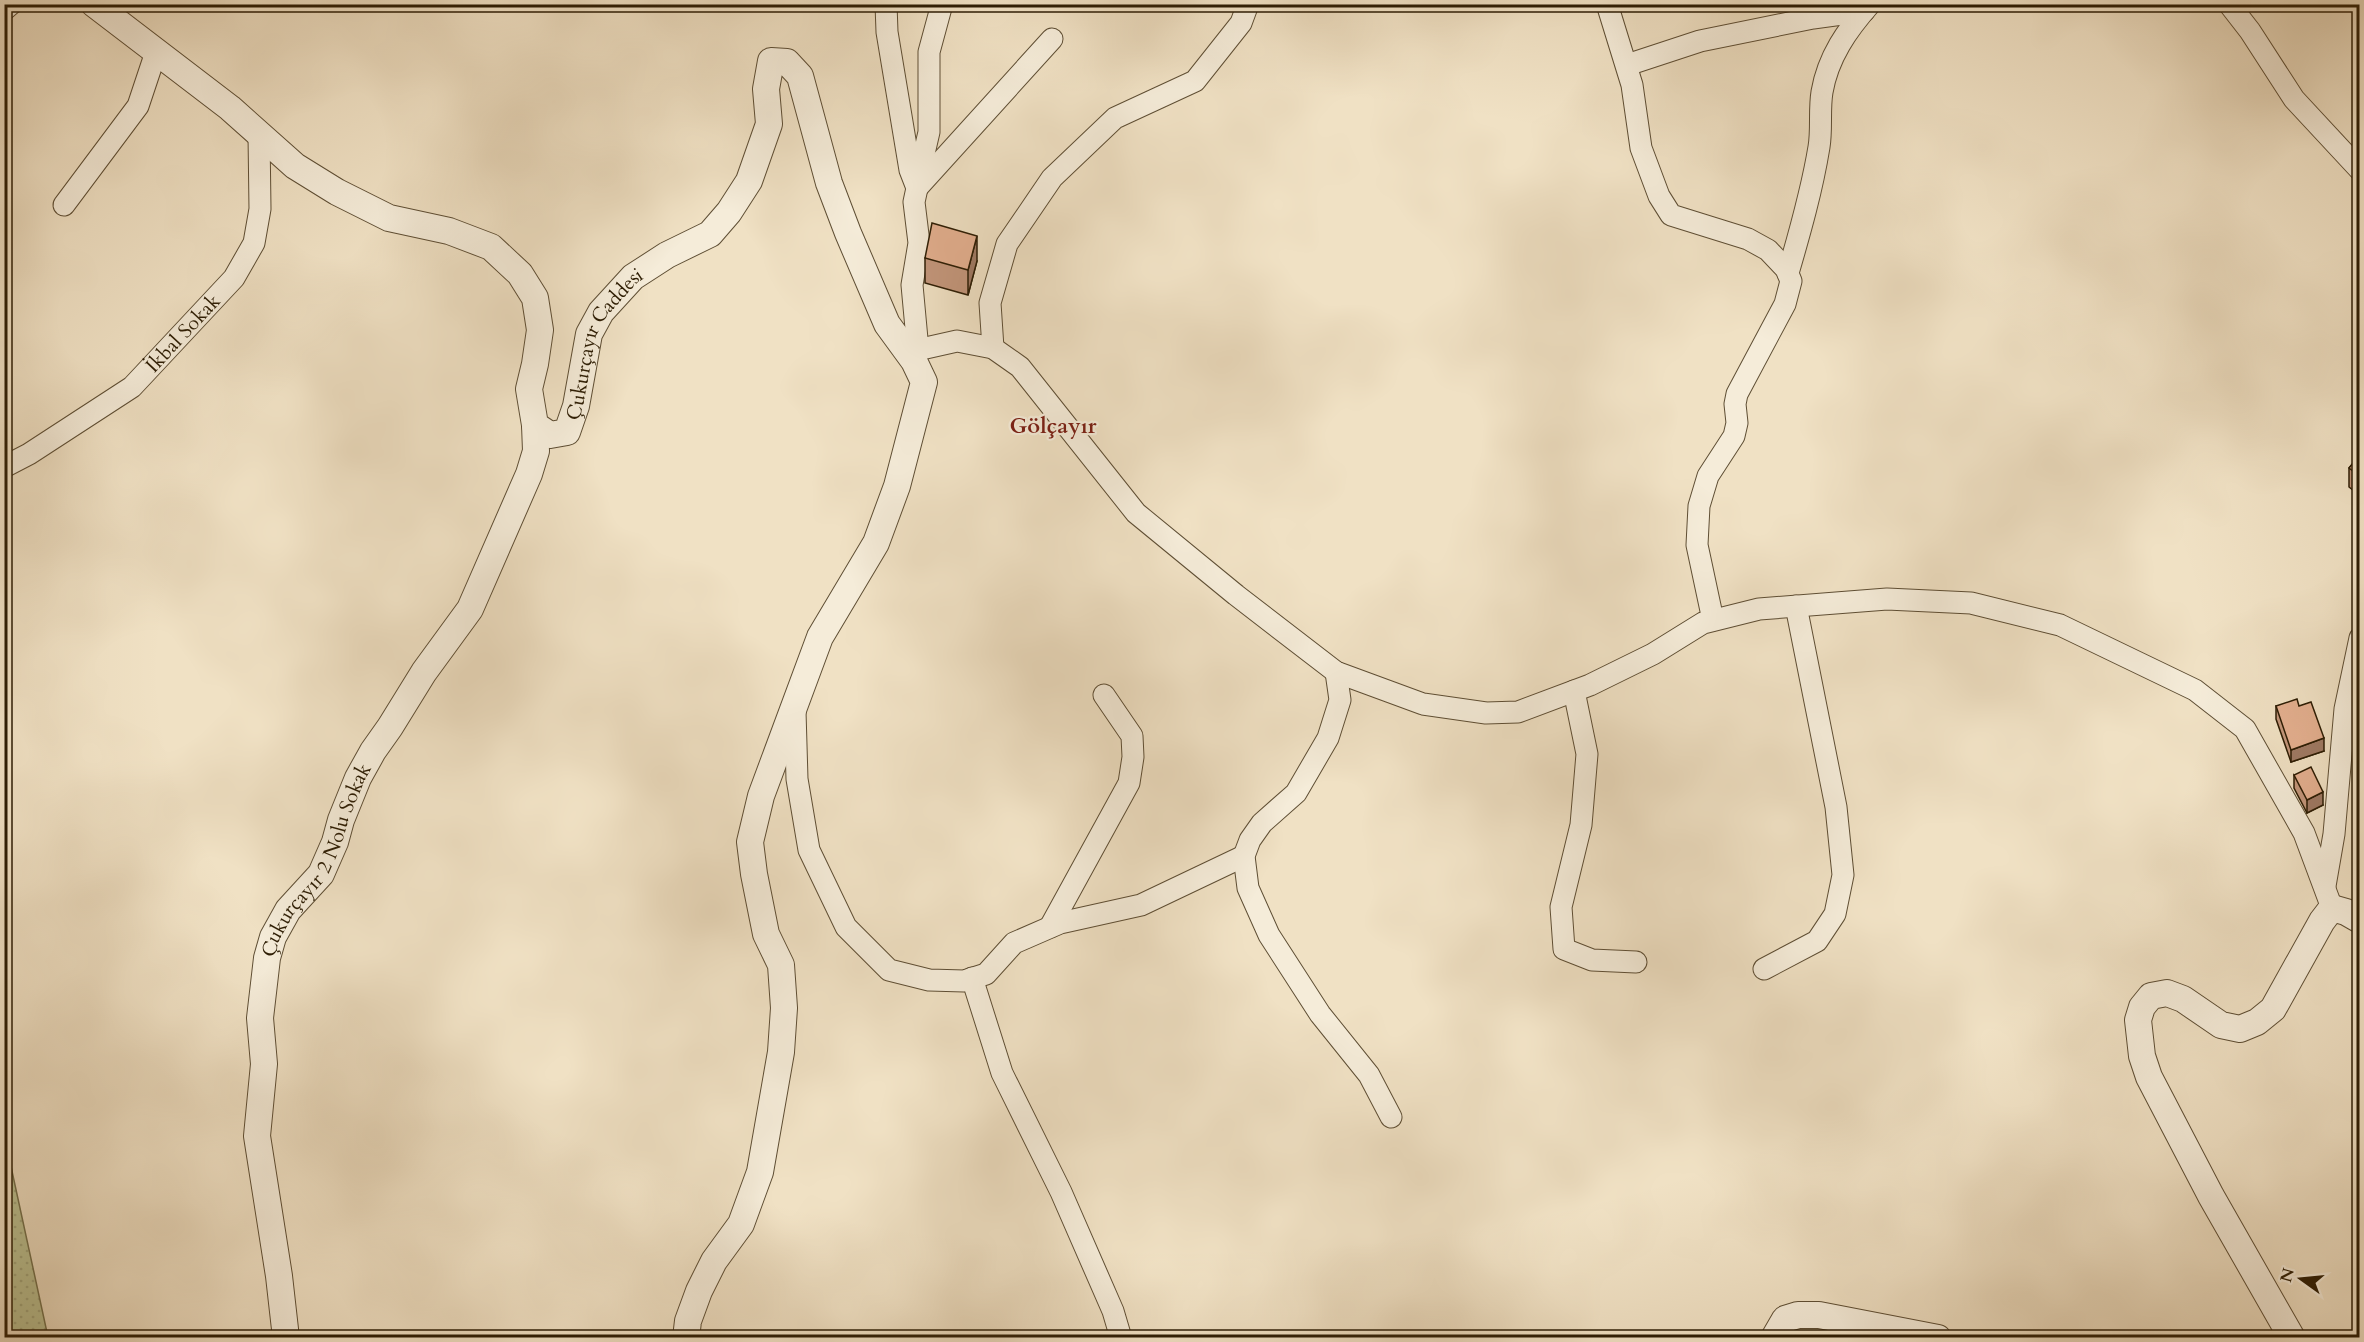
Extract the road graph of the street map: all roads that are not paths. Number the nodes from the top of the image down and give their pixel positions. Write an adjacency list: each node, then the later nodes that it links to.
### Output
1 (11, 4): 9 (street)
2 (94, 4): 12 (street, Çukurçayır Caddesi)
3 (886, 4): 16 (street)
4 (942, 4): 16 (street)
5 (1248, 4): 19 (street)
6 (1607, 4): 13 (street)
7 (2229, 4): 15 (street)
8 (1867, 8): 10 (street); 18 (street)
9 (4, 10)
10 (1805, 12): 13 (street)
11 (1052, 39): 16 (street)
12 (156, 52): 14 (street, Çukurçayır Caddesi); 17 (street)
13 (1627, 65): 18 (street)
14 (259, 135): 21 (street, Çukurçayır Caddesi); 22 (street, İkbal Sokak)
15 (2360, 170)
16 (917, 188): 20 (street)
17 (64, 205)
18 (1788, 273): 24 (street)
19 (993, 348): 20 (street); 26 (street)
20 (913, 351): 21 (street, Çukurçayır Caddesi); 29 (street)
21 (535, 425): 38 (street, Çukurçayır 2 Nolu Sokak)
22 (4, 467)
23 (1796, 606): 24 (street); 31 (street); 35 (street)
24 (1713, 620): 27 (street)
25 (2360, 638): 31 (street)
26 (1336, 672): 27 (street); 30 (street)
27 (1574, 691): 34 (street)
28 (1104, 695): 33 (street)
29 (795, 704): 36 (street); 39 (street)
30 (1244, 856): 33 (street); 37 (street)
31 (2328, 899): 32 (street); 43 (street)
32 (2360, 920)
33 (1050, 927): 36 (street)
34 (1636, 962)
35 (1764, 969)
36 (972, 978): 40 (street)
37 (1391, 1117)
38 (286, 1338)
39 (686, 1338)
40 (1121, 1338)
41 (1774, 1338): 42 (street)
42 (1938, 1338)
43 (2292, 1338)

